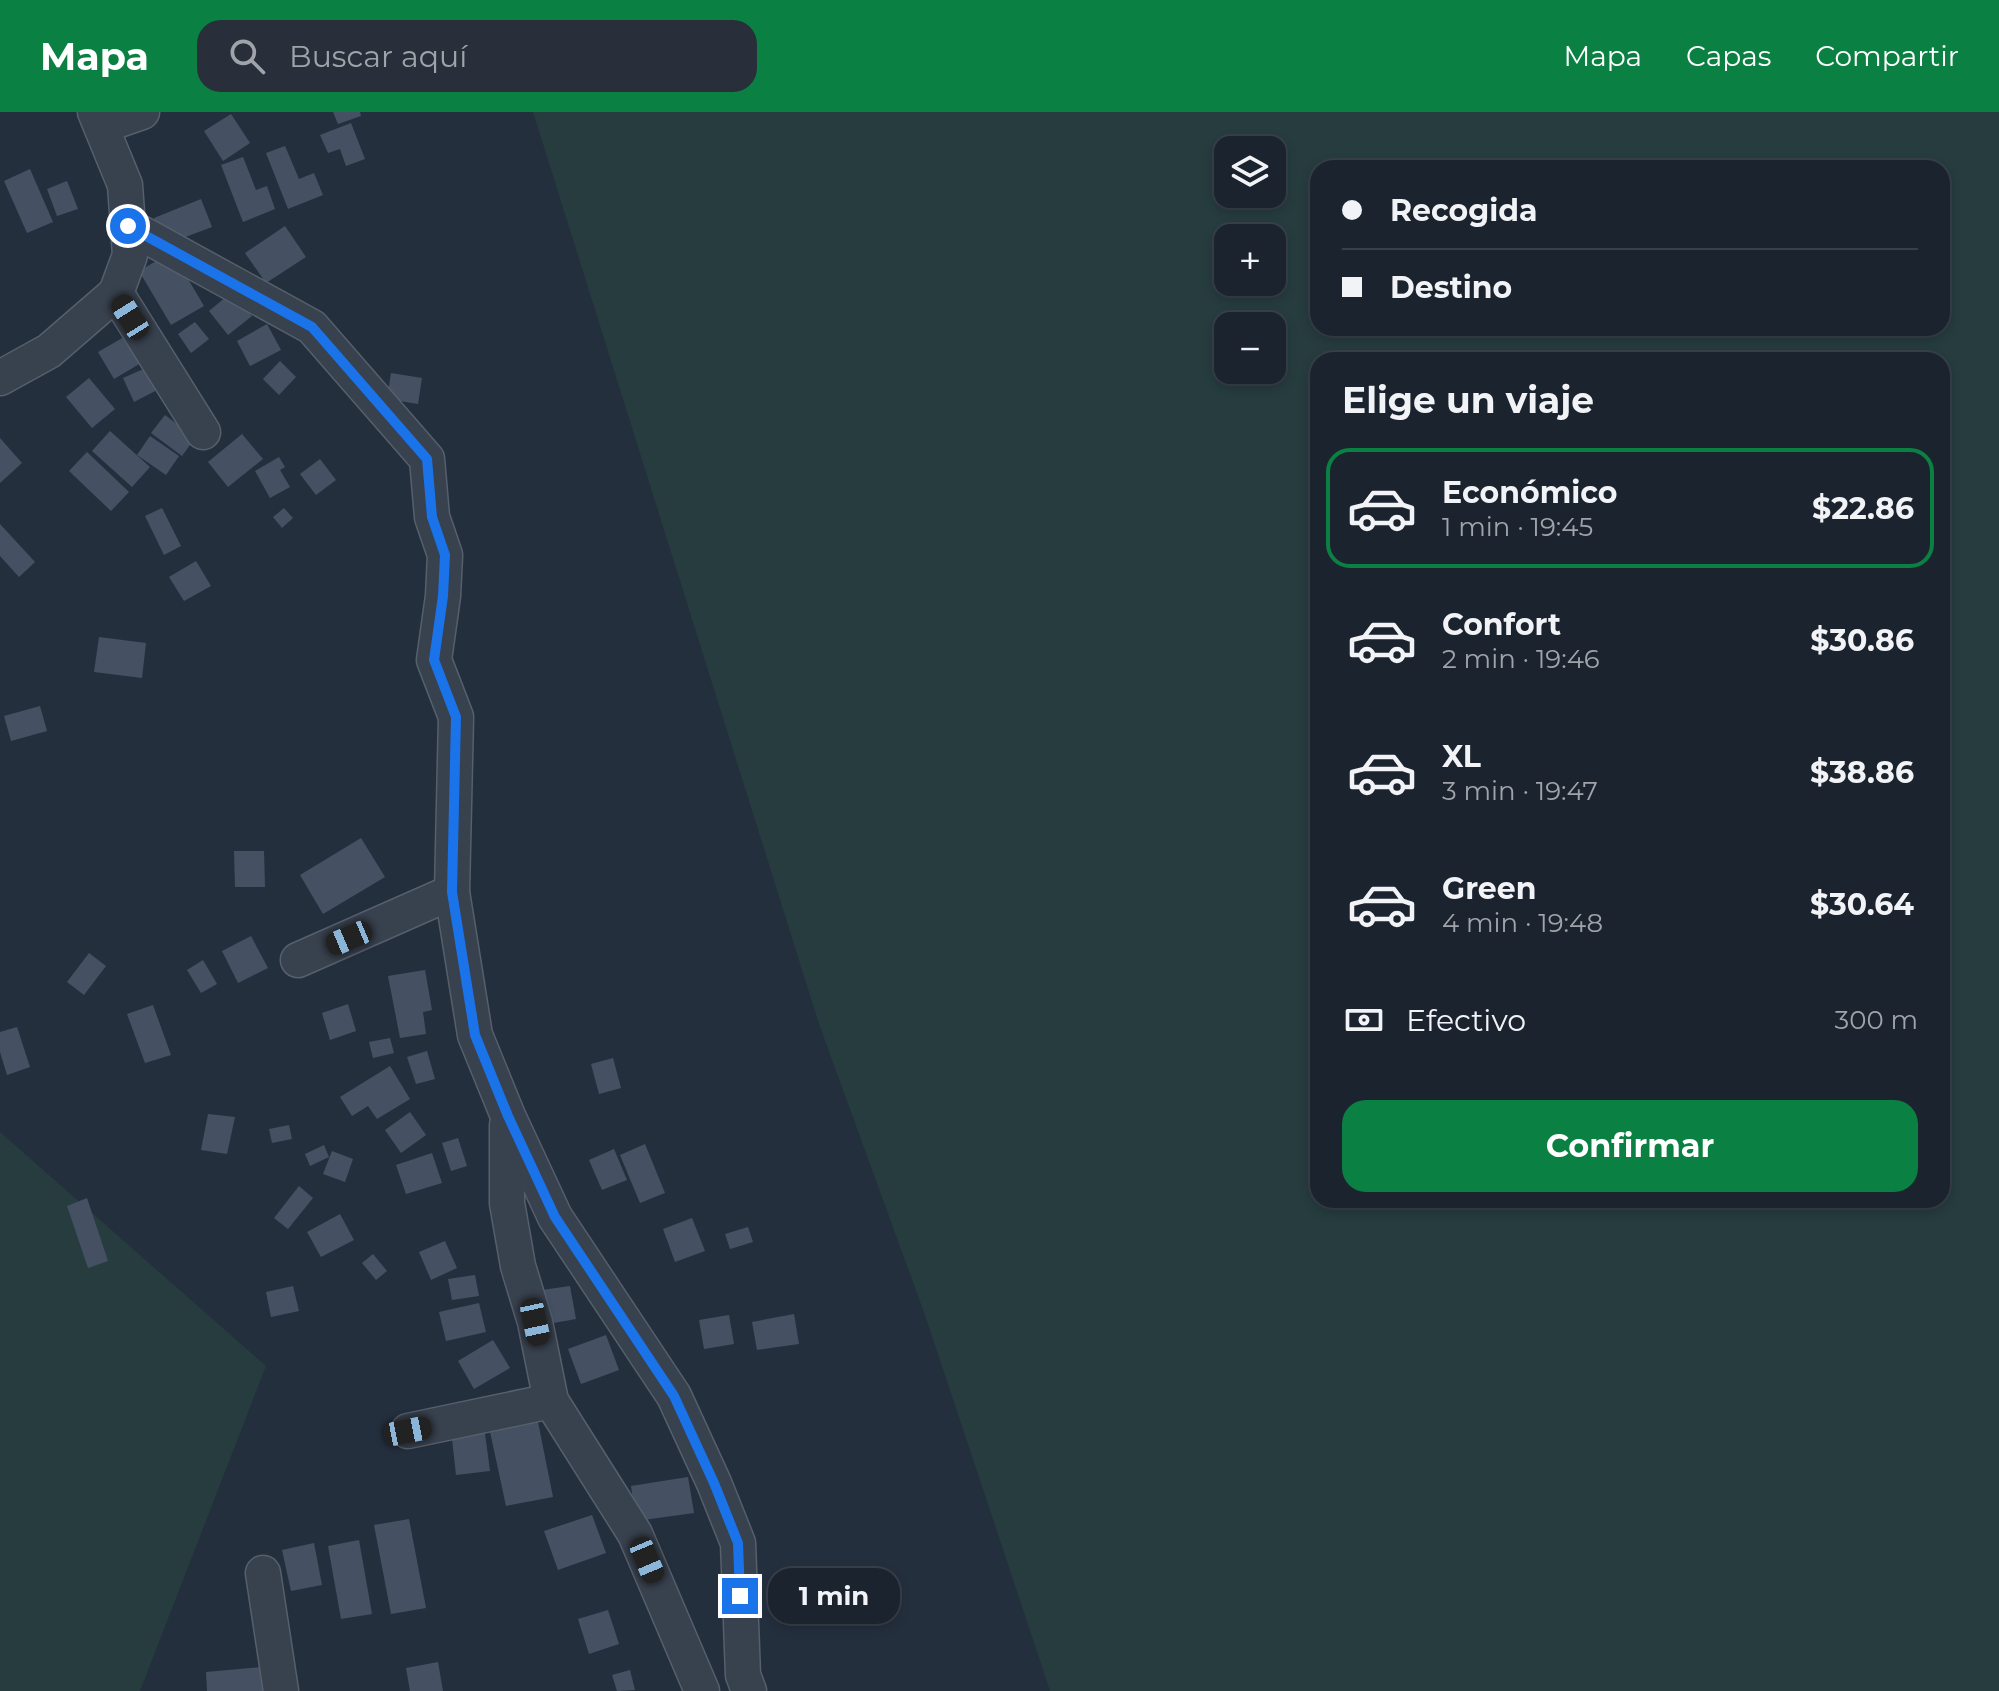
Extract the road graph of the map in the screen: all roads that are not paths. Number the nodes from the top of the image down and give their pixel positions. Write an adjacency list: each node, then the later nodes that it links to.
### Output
1 (142, 112): 2 (street)
2 (98, 119): 3 (street)
3 (128, 226): 4 (street); 7 (street)
4 (116, 293): 5 (street); 6 (street)
5 (0, 378)
6 (203, 432)
7 (452, 892): 8 (street); 9 (street)
8 (298, 960)
9 (508, 1116): 10 (street); 15 (street)
10 (551, 1401): 11 (street); 14 (street)
11 (408, 1431)
12 (263, 1573): 13 (street)
13 (281, 1691)
14 (702, 1691)
15 (749, 1691)

